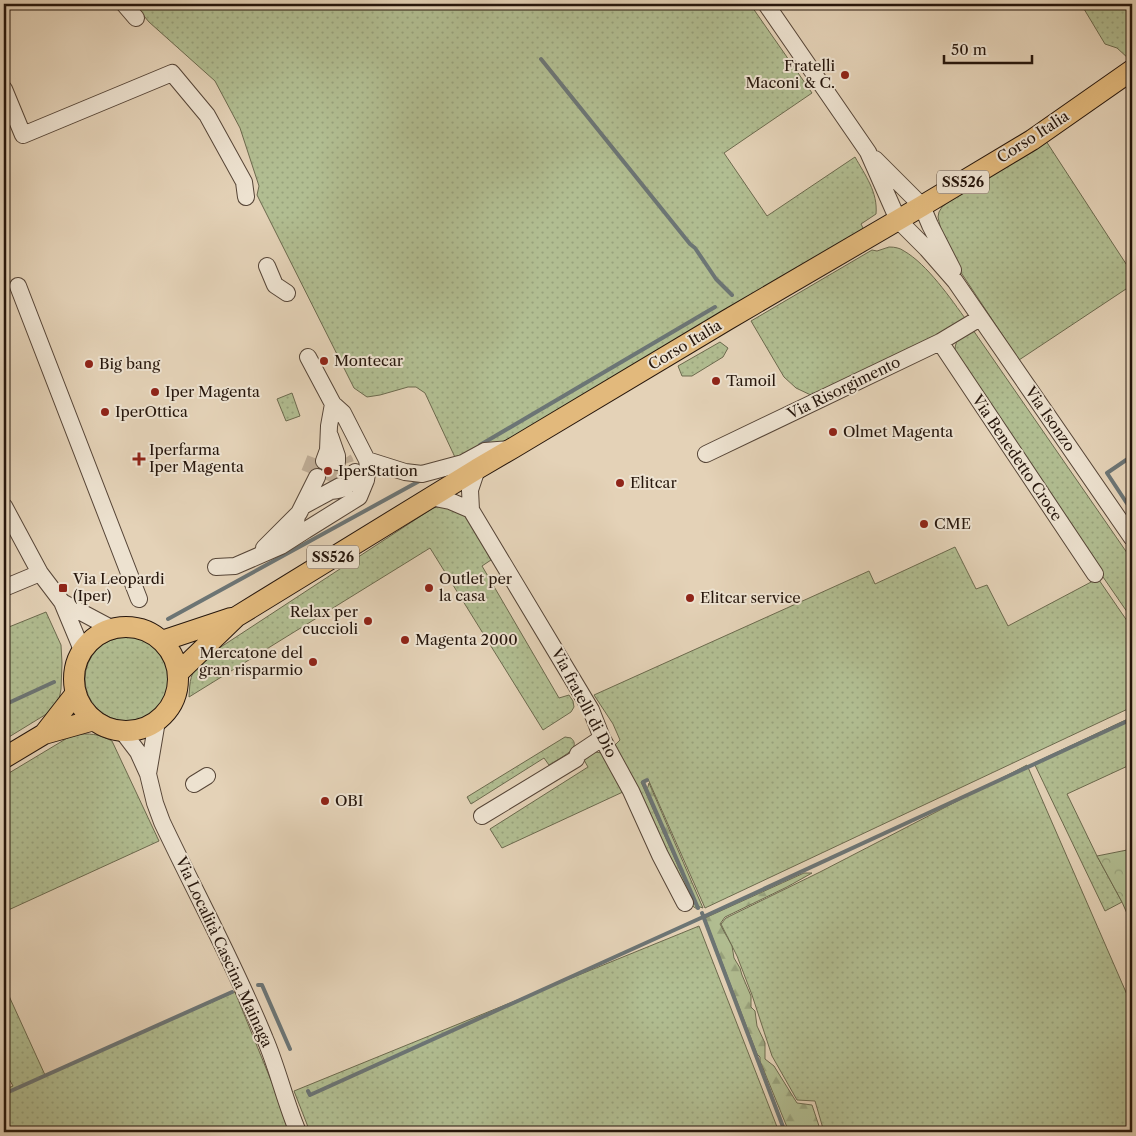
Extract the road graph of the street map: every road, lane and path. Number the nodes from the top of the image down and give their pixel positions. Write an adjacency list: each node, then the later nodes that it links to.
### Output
1 (124, 4): 3 (street)
2 (766, 4): 6 (street)
3 (136, 18)
4 (1132, 70): 8 (main road, Corso Italia / SS526)
5 (4, 89): 7 (street)
6 (868, 152): 8 (street); 9 (street, Via Isonzo)
7 (246, 197)
8 (922, 206): 9 (main road, Corso Italia / SS526); 13 (street, Via Isonzo)
9 (898, 220): 13 (street, Via Isonzo); 18 (main road, Corso Italia / SS526)
10 (267, 266): 12 (street)
11 (18, 286): 33 (street)
12 (287, 293)
13 (968, 301): 14 (street, Via Isonzo)
14 (980, 318): 15 (street, Via Risorgimento); 27 (street, Via Isonzo)
15 (940, 342): 19 (street, Via Risorgimento); 31 (street, Via Benedetto Croce)
16 (308, 357): 17 (street)
17 (333, 404): 20 (street); 22 (street)
18 (513, 448): 20 (street); 21 (main road, Corso Italia / SS526)
19 (706, 454)
20 (367, 460): 26 (street)
21 (477, 469): 23 (main road, Corso Italia / SS526); 25 (street)
22 (316, 491): 26 (street); 28 (street)
23 (430, 497): 25 (street); 35 (main road, Corso Italia / SS526)
24 (4, 506): 30 (street)
25 (471, 510): 45 (street, Via fratelli di Dio)
26 (306, 530): 29 (street)
27 (1132, 538)
28 (264, 548)
29 (216, 567)
30 (40, 573): 32 (street); 34 (street)
31 (1095, 574)
32 (4, 588)
33 (139, 599)
34 (62, 602): 36 (street); 38 (street)
35 (236, 617): 37 (main road, Corso Italia / SS526); 39 (main road, Corso Italia / SS526)
36 (111, 628): 37 (main road); 38 (main road)
37 (162, 641): 39 (main road)
38 (82, 650): 40 (main road)
39 (178, 673): 42 (main road)
40 (76, 693): 41 (main road); 44 (main road)
41 (94, 720): 43 (main road); 44 (main road)
42 (157, 721): 43 (main road); 47 (street, Via Località Cascina Mainaga)
43 (122, 731): 47 (street, Via Località Cascina Mainaga)
44 (44, 734): 46 (main road)
45 (602, 738): 48 (street); 49 (street, Via fratelli di Dio)
46 (4, 758)
47 (148, 774): 50 (street, Via Località Cascina Mainaga)
48 (482, 816)
49 (685, 903)
50 (298, 1132)

